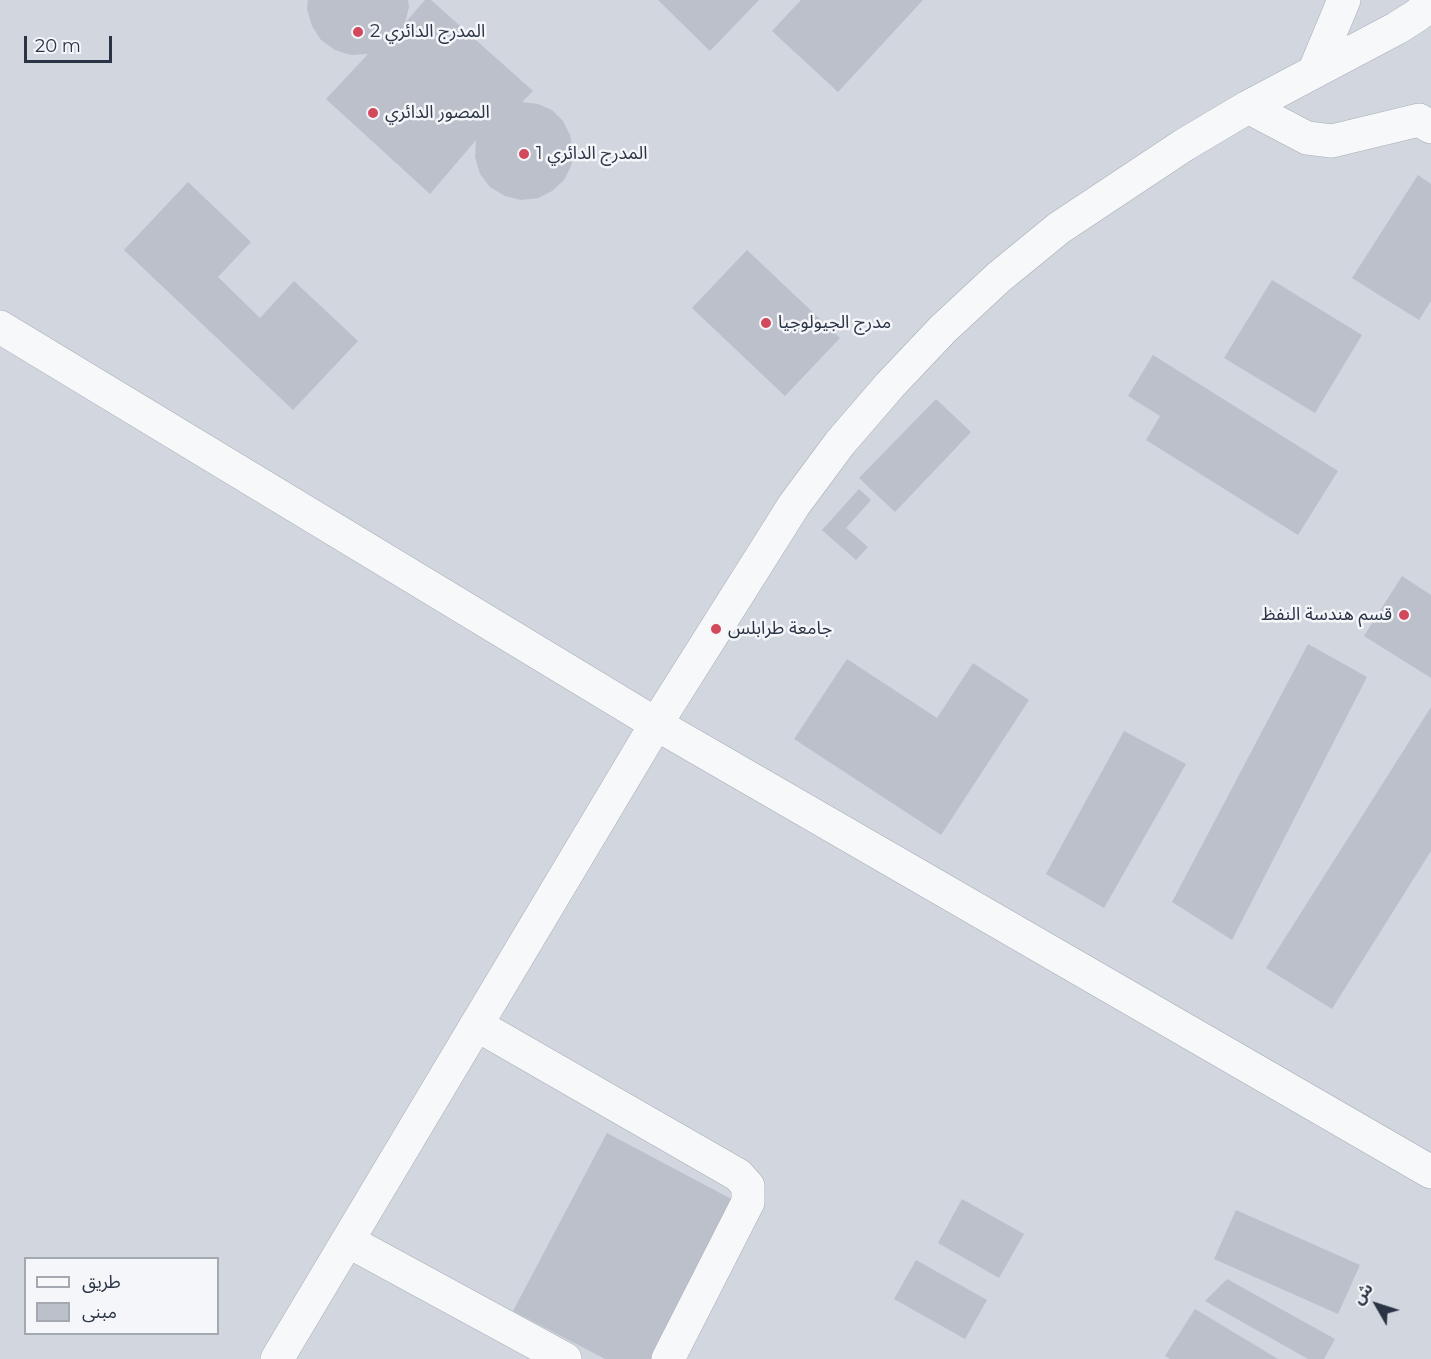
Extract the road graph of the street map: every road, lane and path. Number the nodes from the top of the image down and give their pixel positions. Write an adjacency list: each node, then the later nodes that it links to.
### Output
1 (1344, 0): 3 (street)
2 (1431, 4): 3 (street)
3 (1314, 72): 4 (street)
4 (1248, 107): 5 (street); 7 (street)
5 (1431, 127)
6 (0, 327): 7 (street)
7 (656, 724): 8 (street); 9 (street)
8 (477, 1024): 10 (street); 13 (street)
9 (1431, 1172)
10 (348, 1241): 11 (street); 12 (street)
11 (277, 1359)
12 (566, 1359)
13 (668, 1359)

